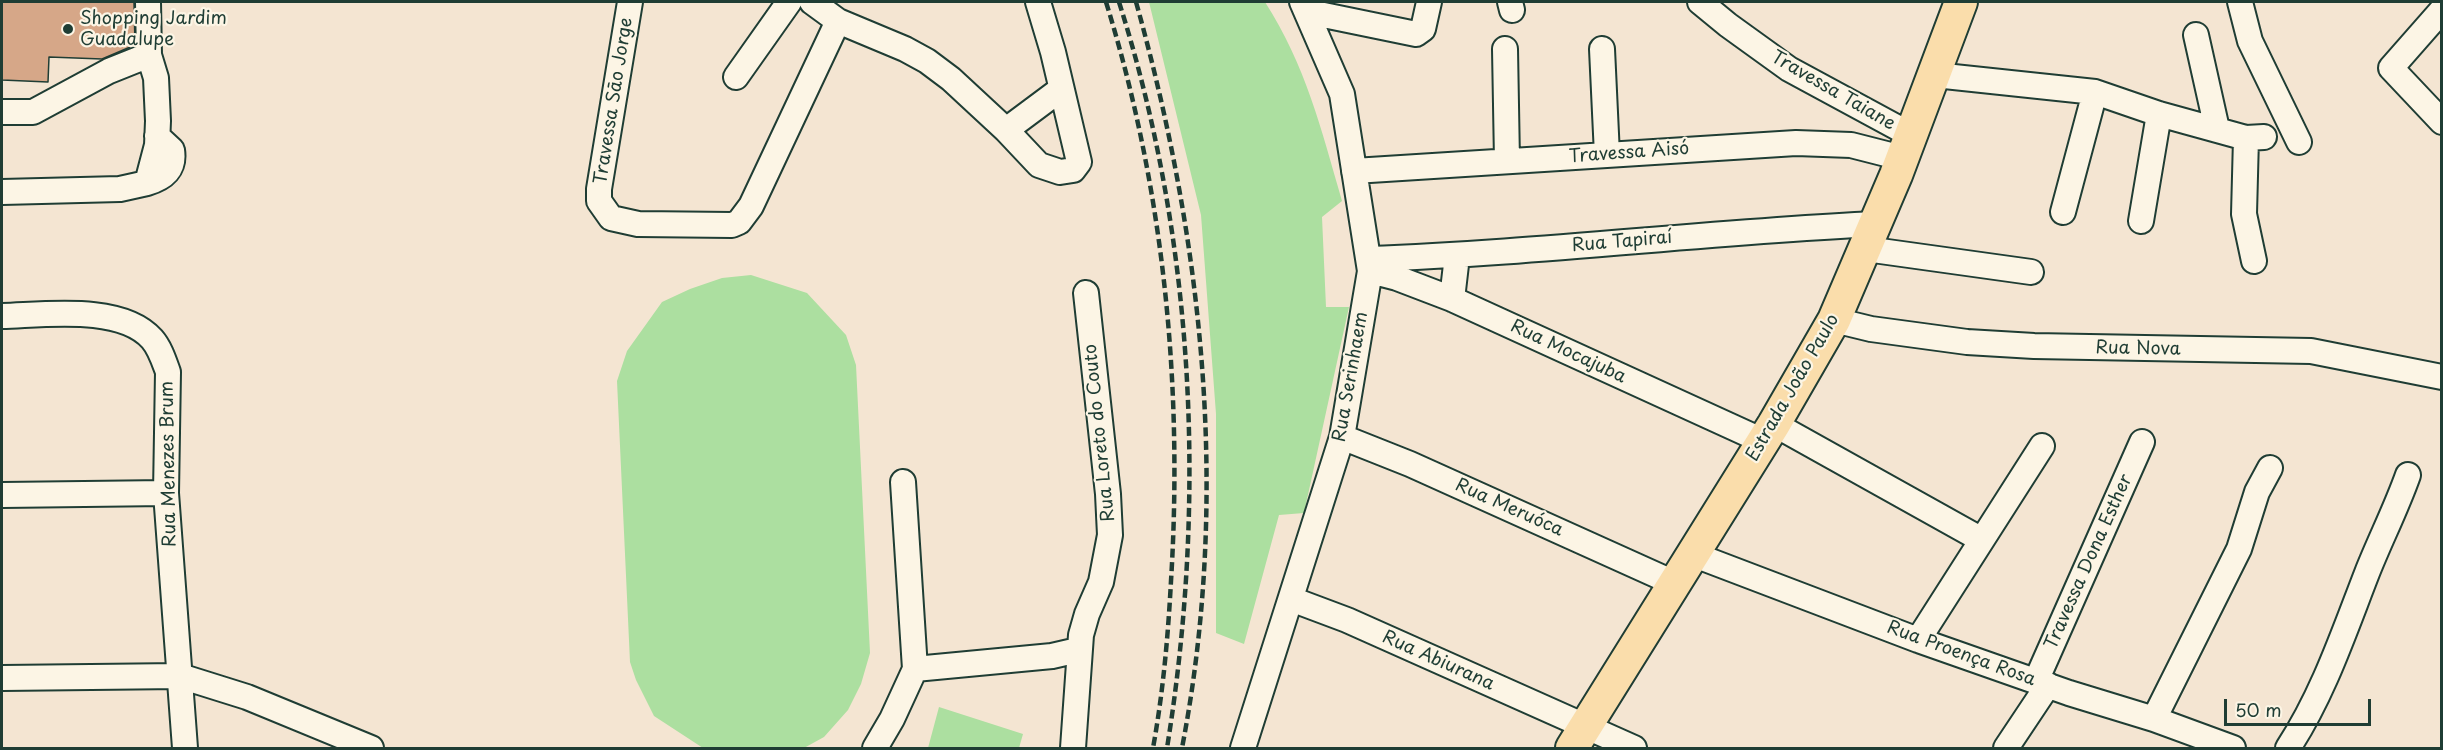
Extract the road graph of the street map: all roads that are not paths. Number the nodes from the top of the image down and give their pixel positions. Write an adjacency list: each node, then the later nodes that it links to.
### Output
1 (148, 2): 16 (street)
2 (630, 2): 12 (street, Travessa Sāo Jorge)
3 (789, 2): 18 (street)
4 (812, 2): 12 (street)
5 (1038, 2): 19 (street)
6 (1429, 2): 10 (street)
7 (1700, 2): 27 (street, Travessa Taiane)
8 (1961, 2): 17 (main road, Estrada João Paulo)
9 (2240, 2): 26 (street)
10 (1305, 7): 30 (street, Rua Serinhaem)
11 (2442, 10): 23 (street)
12 (838, 21): 25 (street)
13 (2196, 35): 24 (street)
14 (1504, 49): 29 (street)
15 (1602, 49): 28 (street)
16 (149, 55): 21 (street); 31 (street)
17 (1935, 75): 20 (street); 27 (main road, Estrada João Paulo)
18 (736, 77)
19 (1061, 89): 25 (street); 25 (street)
20 (2095, 92): 22 (street); 32 (street)
21 (2, 112)
22 (2159, 114): 24 (street); 33 (street)
23 (2442, 122)
24 (2217, 129): 36 (street)
25 (1006, 130)
26 (2299, 142)
27 (1907, 147): 28 (street, Travessa Aisó); 34 (main road, Estrada João Paulo)
28 (1607, 154): 29 (street, Travessa Aisó)
29 (1507, 161): 30 (street, Travessa Aisó)
30 (1354, 171): 37 (street, Rua Serinhaem)
31 (2, 192)
32 (2063, 212)
33 (2141, 221)
34 (1871, 237): 35 (street, Rua Tapiraí); 38 (street, Rua Tapiraí); 42 (main road, Estrada João Paulo)
35 (1457, 256): 37 (street, Rua Tapiraí); 40 (street)
36 (2254, 261)
37 (1370, 265): 40 (street, Rua Mocajuba); 45 (street, Rua Serinhaem)
38 (2031, 272)
39 (1086, 293): 58 (street, Rua Loreto do Couto)
40 (1452, 299): 44 (street, Rua Mocajuba)
41 (2, 316): 51 (street, Rua Menezes Brum)
42 (1834, 321): 43 (street, Rua Nova); 44 (main road, Estrada João Paulo)
43 (2442, 376)
44 (1768, 433): 53 (street, Rua Mocajuba); 54 (main road, Estrada João Paulo)
45 (1342, 437): 55 (street, Rua Meruóca); 56 (street, Rua Serinhaem)
46 (2142, 442): 62 (street, Travessa Dona Esther)
47 (2042, 446): 53 (street)
48 (2270, 468): 63 (street)
49 (2408, 475): 74 (street)
50 (903, 482): 59 (street)
51 (166, 492): 52 (street); 60 (street, Rua Menezes Brum)
52 (2, 495)
53 (1982, 540): 57 (street)
54 (1692, 554): 55 (main road, Estrada João Paulo); 57 (street, Rua Proença Rosa)
55 (1674, 583): 64 (main road, Estrada João Paulo)
56 (1291, 599): 64 (street, Rua Abiurana); 70 (street, Rua Serinhaem)
57 (1918, 640): 62 (street, Rua Proença Rosa)
58 (1078, 650): 59 (street); 69 (street, Rua Loreto do Couto)
59 (915, 669): 68 (street)
60 (180, 676): 61 (street); 66 (street, Rua Menezes Brum); 67 (street)
61 (2, 678)
62 (2042, 683): 63 (street, Rua Proença Rosa); 72 (street, Travessa Dona Esther)
63 (2154, 719): 65 (street, Rua Proença Rosa)
64 (1578, 737): 71 (street, Rua Abiurana)
65 (2182, 741): 73 (street, Rua Proença Rosa)
66 (184, 748)
67 (371, 748)
68 (875, 748)
69 (1073, 748)
70 (1243, 748)
71 (1634, 748)
72 (2006, 748)
73 (2233, 748)
74 (2288, 748)

